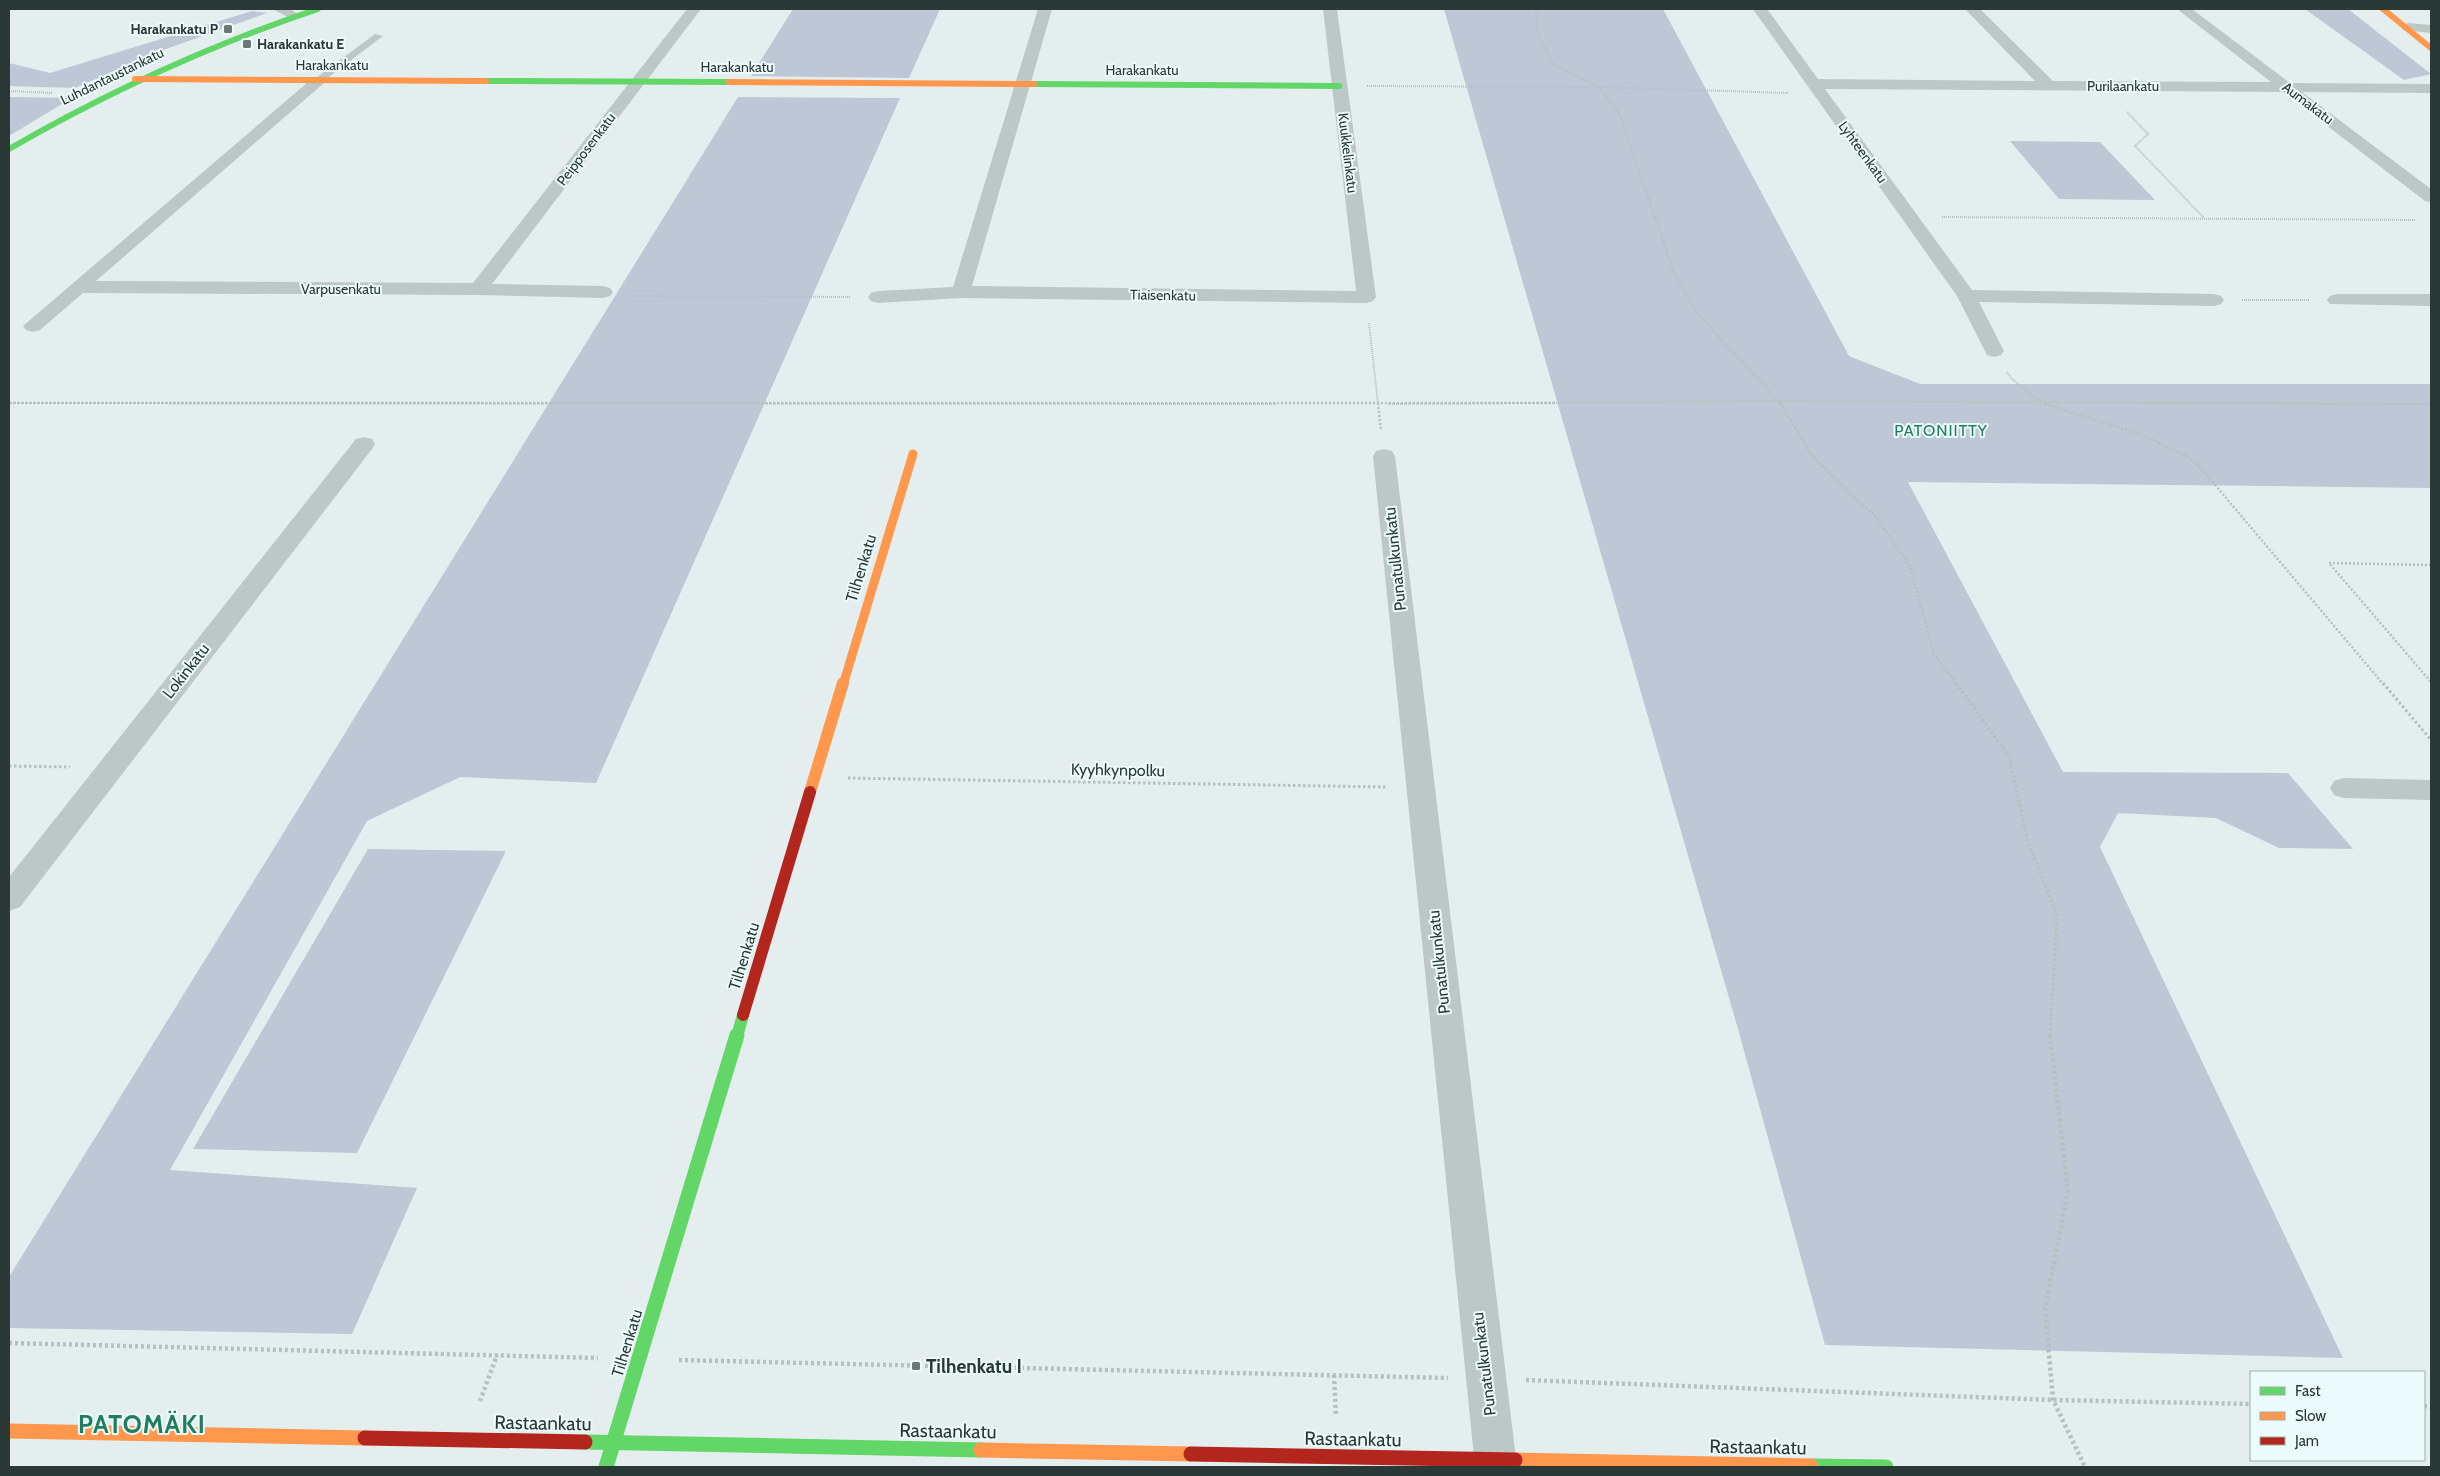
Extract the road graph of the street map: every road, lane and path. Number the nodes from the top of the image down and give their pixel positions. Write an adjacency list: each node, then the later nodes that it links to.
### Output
1 (279, 9): 11 (street)
2 (318, 9): 11 (street, Luhdantaustankatu)
3 (694, 9): 18 (street, Peipposenkatu)
4 (1045, 9): 19 (street)
5 (1330, 9): 21 (street, Kuukkelinkatu)
6 (1536, 9): 45 (path)
7 (1760, 9): 20 (street, Lyhteenkatu)
8 (1972, 9): 22 (street)
9 (2184, 9): 23 (street, Aumakatu)
10 (2383, 9): 12 (street)
11 (294, 16): 16 (street, Luhdantaustankatu)
12 (2408, 27): 13 (street); 15 (street)
13 (2431, 28)
14 (378, 36): 17 (lane)
15 (2431, 48)
16 (135, 79): 17 (street, Harakankatu); 28 (street, Luhdantaustankatu)
17 (319, 80): 18 (street, Harakankatu); 33 (street)
18 (637, 82): 19 (street, Harakankatu); 34 (street, Peipposenkatu)
19 (1022, 84): 21 (street, Harakankatu); 36 (street)
20 (1815, 84): 22 (street, Purilaankatu); 30 (street, Lyhteenkatu)
21 (1339, 86): 38 (street, Kuukkelinkatu)
22 (2049, 86): 23 (street, Purilaankatu)
23 (2287, 87): 24 (street, Purilaankatu); 29 (street, Aumakatu)
24 (2431, 88)
25 (9, 91): 26 (path)
26 (62, 93)
27 (2124, 108): 31 (path)
28 (9, 149)
29 (2431, 197)
30 (1909, 216): 31 (path); 37 (street, Lyhteenkatu)
31 (2204, 218): 32 (path)
32 (2421, 220)
33 (78, 287): 34 (street, Varpusenkatu); 43 (street)
34 (478, 289): 35 (street, Varpusenkatu)
35 (603, 292): 39 (path)
36 (961, 292): 38 (street, Tiaisenkatu); 39 (street, Tiaisenkatu)
37 (1966, 296): 40 (street); 44 (street, Lyhteenkatu)
38 (1366, 297): 48 (path)
39 (878, 298)
40 (2214, 300): 41 (path)
41 (2337, 300): 42 (street)
42 (2431, 300)
43 (33, 326)
44 (1994, 351): 46 (path)
45 (1779, 401): 46 (path); 48 (path); 66 (path)
46 (2040, 402): 49 (path); 55 (path)
47 (9, 403): 48 (path)
48 (1378, 404): 52 (path)
49 (2431, 404)
50 (364, 444): 57 (street, Lokinkatu)
51 (913, 454): 58 (street, Tilhenkatu)
52 (1384, 456): 59 (street, Punatulkunkatu)
53 (2431, 565): 54 (path)
54 (2431, 682)
55 (2431, 740)
56 (9, 766): 57 (path)
57 (111, 768): 62 (street, Lokinkatu)
58 (815, 778): 59 (path, Kyyhkynpolku); 64 (street, Tilhenkatu)
59 (1420, 788): 65 (street, Punatulkunkatu)
60 (2344, 788): 61 (street)
61 (2431, 790)
62 (9, 899)
63 (9, 1343): 64 (path)
64 (639, 1359): 65 (path); 69 (street, Tilhenkatu)
65 (1485, 1378): 66 (path); 70 (street, Punatulkunkatu)
66 (2053, 1400): 67 (path); 73 (path)
67 (2250, 1404)
68 (9, 1431): 69 (street, Rastaankatu)
69 (613, 1442): 70 (street, Rastaankatu); 71 (street, Tilhenkatu)
70 (1495, 1463): 72 (street, Rastaankatu)
71 (606, 1467)
72 (1886, 1467)
73 (2085, 1467)

